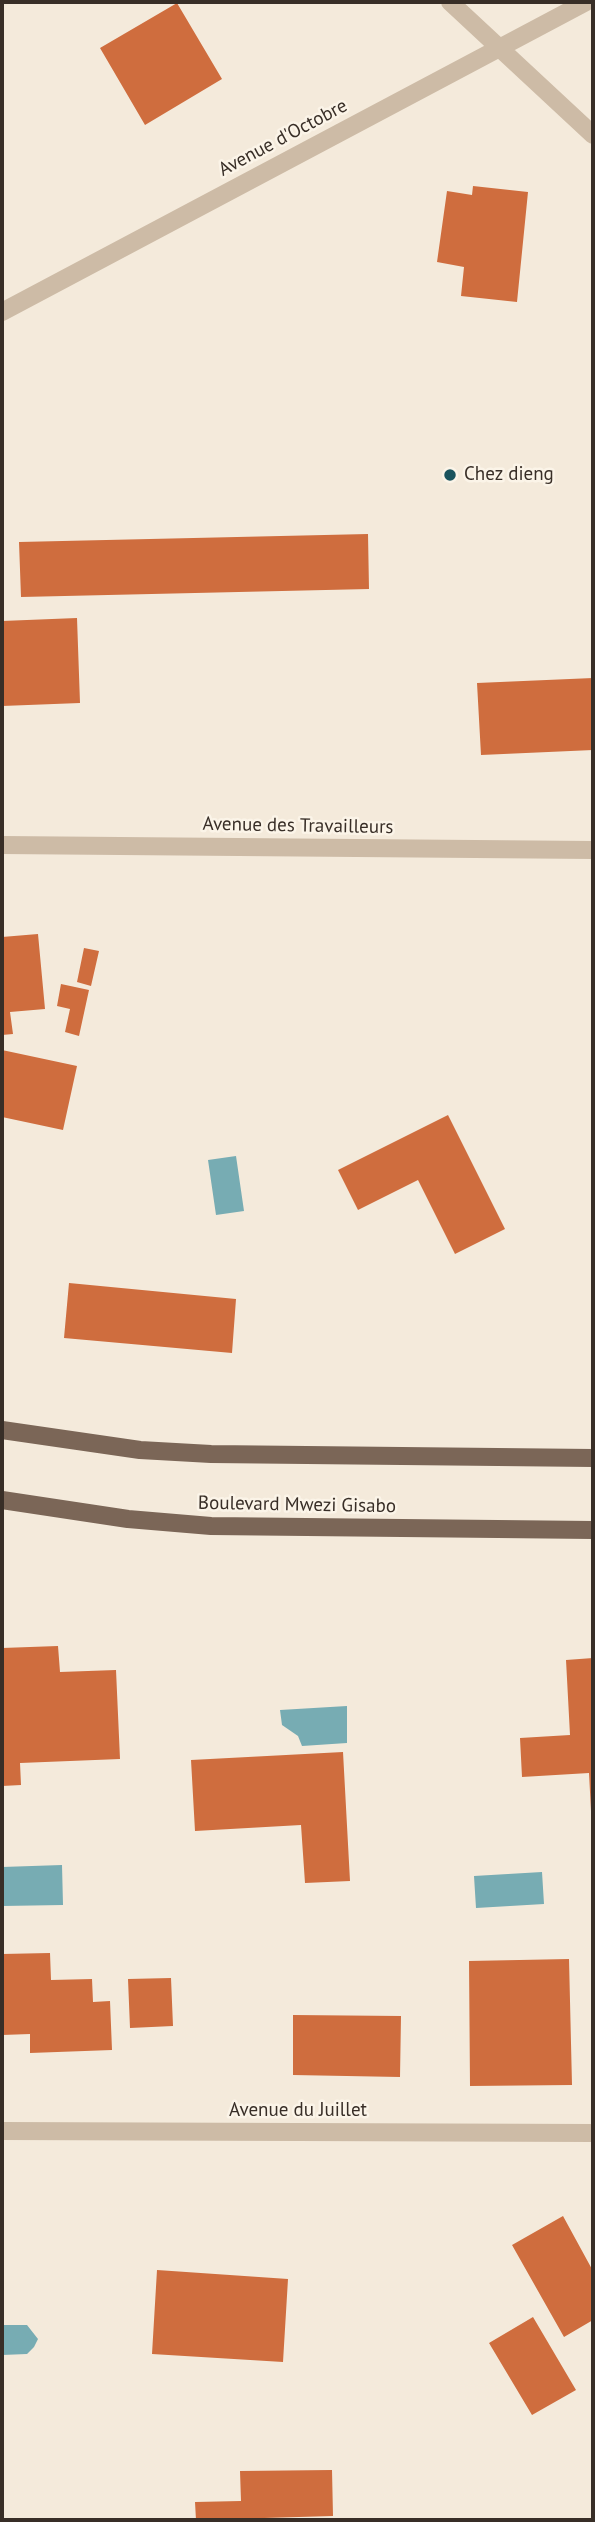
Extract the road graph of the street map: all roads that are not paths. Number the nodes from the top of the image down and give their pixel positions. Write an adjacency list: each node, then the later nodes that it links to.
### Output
1 (450, 2): 3 (street)
2 (586, 2): 3 (street, Avenue d'Octobre)
3 (498, 47): 4 (street); 5 (street, Avenue d'Octobre)
4 (593, 135)
5 (2, 312)
6 (2, 845): 7 (street, Avenue des Travailleurs)
7 (593, 850)
8 (2, 1430): 9 (main road)
9 (593, 1458)
10 (2, 1500): 11 (main road, Boulevard Mwezi Gisabo)
11 (593, 1530)
12 (2, 2132): 13 (street, Avenue du Juillet)
13 (593, 2133)

